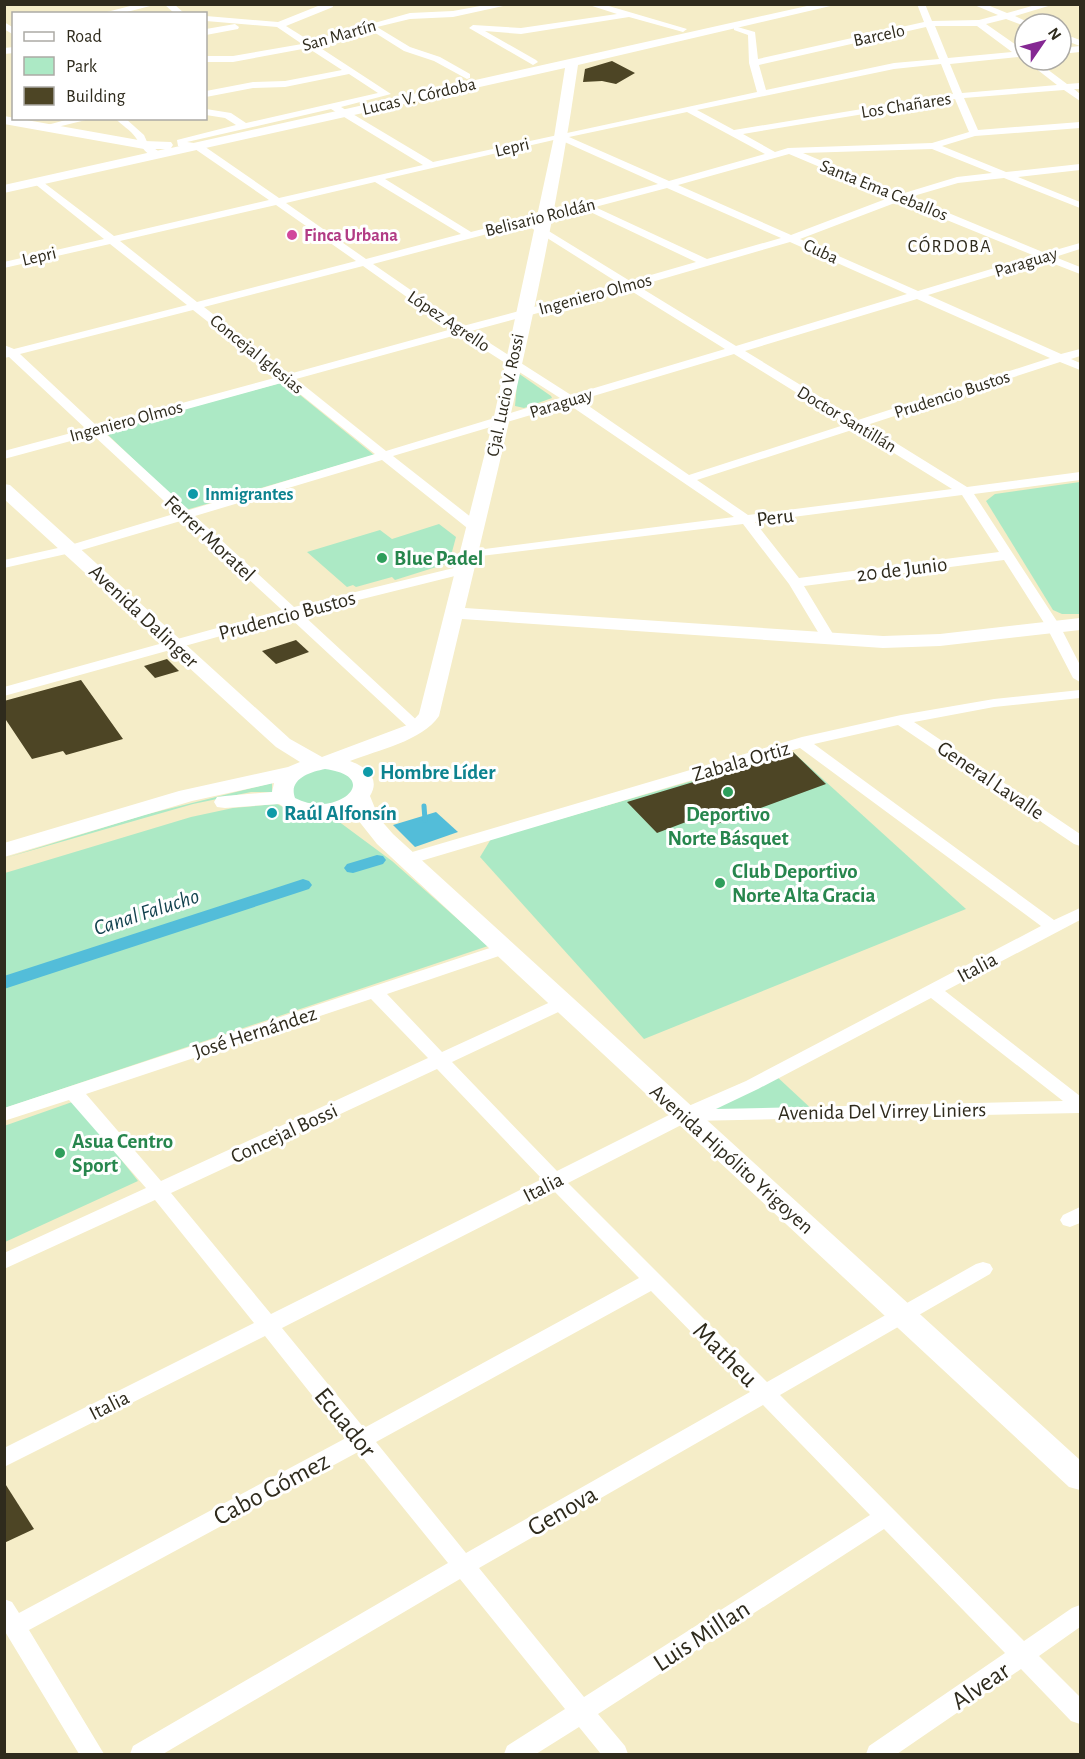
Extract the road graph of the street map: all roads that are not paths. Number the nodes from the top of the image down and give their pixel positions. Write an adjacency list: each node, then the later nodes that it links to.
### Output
1 (154, 4): 12 (street)
2 (327, 4): 22 (street)
3 (482, 4): 11 (street)
4 (508, 4): 11 (street, San Martín)
5 (590, 4): 14 (street)
6 (793, 4): 18 (main road, Lucas V. Córdoba)
7 (834, 4): 25 (main road, Lucas V. Córdoba)
8 (921, 4): 21 (street)
9 (976, 4): 15 (street)
10 (1051, 4): 15 (street, Barcelo)
11 (492, 7): 13 (street, San Martín)
12 (113, 12)
13 (453, 14): 23 (street); 24 (street, San Martín)
14 (627, 15): 23 (street); 26 (street)
15 (1005, 16): 17 (street); 20 (street, Barcelo)
16 (207, 18): 19 (street)
17 (1013, 19)
18 (719, 20): 25 (main road); 26 (main road, Lucas V. Córdoba)
19 (256, 23): 22 (street); 27 (street)
20 (979, 23): 21 (street, Barcelo); 31 (street)
21 (928, 24): 35 (street); 37 (street, Barcelo)
22 (279, 25): 30 (street)
23 (467, 25): 36 (street)
24 (370, 26): 30 (street, San Martín); 40 (street)
25 (737, 28): 28 (main road, Lucas V. Córdoba); 37 (street)
26 (683, 29): 28 (main road); 29 (main road, Lucas V. Córdoba)
27 (207, 32)
28 (703, 35): 34 (main road, Lucas V. Córdoba)
29 (639, 40): 34 (main road, Lucas V. Córdoba); 36 (main road, Lucas V. Córdoba)
30 (308, 45): 33 (street, San Martín); 38 (street)
31 (1013, 47)
32 (1013, 57): 35 (street, Lepri)
33 (207, 59)
34 (569, 60): 49 (main road, Lucas V. Córdoba); 60 (main road, Cjal. Lucio V. Rossi)
35 (945, 61): 43 (street, Lepri); 46 (street)
36 (533, 62): 40 (main road, Lucas V. Córdoba)
37 (754, 63): 43 (street)
38 (350, 71): 44 (street); 45 (street)
39 (1046, 72): 42 (street)
40 (467, 76): 45 (main road, Lucas V. Córdoba)
41 (1080, 86): 42 (street, Los Chañares)
42 (1066, 87): 46 (street, Los Chañares); 47 (street)
43 (762, 93): 48 (street, Lepri)
44 (207, 94)
45 (386, 94): 49 (street)
46 (959, 96): 57 (street, Los Chañares); 58 (street)
47 (1080, 98)
48 (688, 109): 57 (street); 60 (street, Lepri)
49 (337, 110): 55 (street); 61 (main road, Lucas V. Córdoba); 63 (main road, Lucas V. Córdoba); 68 (street)
50 (207, 112): 55 (street)
51 (4, 120): 56 (main road, Lucas V. Córdoba)
52 (80, 120): 56 (street)
53 (121, 120): 62 (street)
54 (1080, 125): 58 (street, Belisario Roldán)
55 (244, 126): 62 (street)
56 (45, 127): 59 (main road); 62 (main road, Lucas V. Córdoba)
57 (733, 133): 66 (street)
58 (974, 133): 64 (street, Belisario Roldán)
59 (4, 134)
60 (561, 136): 68 (street, Lepri); 73 (street, Cuba); 79 (main road, Cjal. Lucio V. Rossi)
61 (181, 144): 62 (main road, Lucas V. Córdoba); 63 (street, López Agrello)
62 (144, 145): 67 (street)
63 (198, 146): 67 (main road, Lucas V. Córdoba); 76 (street, López Agrello)
64 (933, 146): 65 (street, Belisario Roldán); 70 (street)
65 (788, 151): 66 (street, Belisario Roldán); 75 (street, Santa Ema Ceballos)
66 (774, 154): 73 (street, Belisario Roldán)
67 (157, 155): 72 (main road, Lucas V. Córdoba)
68 (431, 165): 71 (street, Lepri)
69 (1080, 168): 70 (street, Ingeniero Olmos)
70 (999, 174): 75 (street, Ingeniero Olmos); 77 (street)
71 (376, 178): 76 (street, Lepri); 82 (street)
72 (39, 182): 74 (main road, Lucas V. Córdoba); 84 (street, Concejal Iglesias)
73 (670, 184): 78 (street, Belisario Roldán); 83 (street, Cuba)
74 (4, 189)
75 (901, 197): 83 (street, Ingeniero Olmos); 86 (street, Santa Ema Ceballos)
76 (276, 201): 84 (street, Lepri); 87 (street, López Agrello)
77 (1080, 205)
78 (585, 206): 79 (street, Belisario Roldán); 88 (street)
79 (545, 215): 80 (street, Belisario Roldán); 81 (main road, Cjal. Lucio V. Rossi)
80 (517, 223): 81 (street, Doctor Santillán); 82 (street, Belisario Roldán)
81 (542, 231): 91 (street, Doctor Santillán); 94 (main road, Cjal. Lucio V. Rossi)
82 (470, 235): 87 (street, Belisario Roldán)
83 (793, 238): 88 (street, Ingeniero Olmos); 92 (street, Cuba)
84 (111, 239): 89 (street, Lepri); 93 (street, Concejal Iglesias)
85 (1080, 246): 86 (street, Paraguay)
86 (1046, 257): 90 (street, Santa Ema Ceballos); 92 (street, Paraguay)
87 (363, 262): 93 (street, Belisario Roldán); 95 (street, López Agrello)
88 (707, 262): 91 (street, Ingeniero Olmos)
89 (4, 265)
90 (1080, 271)
91 (628, 285): 94 (street, Ingeniero Olmos); 96 (street, Doctor Santillán)
92 (916, 295): 96 (street, Paraguay); 99 (street, Cuba)
93 (196, 305): 97 (street, Belisario Roldán); 102 (street, Concejal Iglesias)
94 (522, 313): 95 (street, Ingeniero Olmos); 100 (main road, Cjal. Lucio V. Rossi)
95 (461, 330): 100 (street, López Agrello); 102 (street, Ingeniero Olmos)
96 (733, 350): 103 (street, Paraguay); 105 (street, Doctor Santillán)
97 (7, 351): 106 (street, Ferrer Moratel)
98 (1080, 352): 99 (street, Prudencio Bustos)
99 (1062, 358): 101 (street, Cuba); 105 (street, Prudencio Bustos)
100 (512, 362): 103 (street, López Agrello); 104 (main road, Cjal. Lucio V. Rossi)
101 (1080, 367)
102 (285, 378): 106 (street, Ingeniero Olmos); 107 (street, Concejal Iglesias)
103 (571, 400): 104 (street, Paraguay); 110 (street, López Agrello)
104 (501, 421): 107 (street, Paraguay); 115 (main road, Cjal. Lucio V. Rossi)
105 (857, 424): 110 (street, Prudencio Bustos); 112 (street, Doctor Santillán)
106 (94, 430): 108 (street, Ingeniero Olmos); 113 (street, Ferrer Moratel)
107 (385, 454): 113 (street, Paraguay); 115 (street, Concejal Iglesias)
108 (4, 455)
109 (1080, 476): 112 (street, Peru)
110 (687, 480): 114 (street, López Agrello)
111 (4, 489): 116 (main road, Avenida Dalinger)
112 (967, 492): 114 (street, Peru); 117 (street, Doctor Santillán)
113 (185, 515): 116 (street, Paraguay); 121 (street, Ferrer Moratel)
114 (747, 520): 118 (street, Peru); 120 (street, López Agrello)
115 (476, 528): 118 (main road, Cjal. Lucio V. Rossi)
116 (70, 549): 119 (street, Paraguay); 126 (main road, Avenida Dalinger)
117 (1009, 555): 120 (street, 20 de Junio); 124 (street, Doctor Santillán)
118 (467, 562): 121 (street, Prudencio Bustos); 122 (main road, Cjal. Lucio V. Rossi)
119 (4, 564)
120 (795, 583): 125 (street, López Agrello)
121 (292, 612): 126 (street, Prudencio Bustos); 131 (street, Ferrer Moratel)
122 (455, 614): 125 (main road); 131 (main road, Cjal. Lucio V. Rossi)
123 (1080, 624): 124 (main road)
124 (1053, 626): 125 (main road); 127 (street, Doctor Santillán)
125 (829, 639)
126 (174, 645): 128 (street, Prudencio Bustos); 133 (main road, Avenida Dalinger)
127 (1080, 678)
128 (4, 692)
129 (1080, 694): 130 (street, Zabala Ortiz)
130 (901, 720): 132 (street, Zabala Ortiz); 141 (street, General Lavalle)
131 (408, 732): 134 (main road); 136 (main road)
132 (802, 742): 143 (street, Zabala Ortiz); 146 (street)
133 (283, 743): 134 (main road, Avenida Dalinger); 135 (main road, Avenida Dalinger)
134 (322, 763): 135 (main road); 136 (main road)
135 (293, 772): 138 (main road); 142 (main road)
136 (358, 772): 137 (main road)
137 (360, 797): 139 (main road); 140 (main road, Avenida Hipólito Yrigoyen)
138 (285, 798): 139 (main road); 144 (main road)
139 (335, 810): 140 (main road, Avenida Hipólito Yrigoyen)
140 (386, 839): 143 (main road, Avenida Hipólito Yrigoyen)
141 (1080, 841)
142 (4, 849)
143 (408, 860): 147 (main road, Avenida Hipólito Yrigoyen)
144 (4, 865)
145 (1080, 913): 146 (street, Italia)
146 (1053, 927): 148 (street, Italia)
147 (505, 948): 149 (street, José Hernández); 150 (main road, Avenida Hipólito Yrigoyen)
148 (932, 990): 153 (street); 155 (street, Italia)
149 (375, 992): 151 (street, Matheu); 152 (street, José Hernández)
150 (563, 1003): 151 (street, Concejal Bossi); 155 (main road, Avenida Hipólito Yrigoyen)
151 (440, 1060): 156 (street, Matheu); 157 (street, Concejal Bossi)
152 (73, 1092): 154 (street, José Hernández); 157 (street, Ecuador)
153 (1080, 1106): 155 (street, Avenida Del Virrey Liniers)
154 (4, 1115)
155 (684, 1116): 156 (street, Italia); 161 (main road, Avenida Hipólito Yrigoyen)
156 (555, 1181): 160 (street, Matheu); 162 (street, Italia)
157 (159, 1191): 158 (street, Concejal Bossi); 162 (street, Ecuador)
158 (4, 1262)
159 (983, 1269): 161 (street, Genova)
160 (653, 1280): 163 (street, Matheu); 164 (street, Cabo Gómez)
161 (902, 1314): 163 (street, Genova); 166 (main road, Avenida Hipólito Yrigoyen)
162 (268, 1325): 164 (street, Ecuador); 165 (street, Italia)
163 (765, 1393): 167 (street, Matheu); 168 (street, Genova)
164 (361, 1440): 168 (street, Ecuador); 170 (street, Cabo Gómez)
165 (4, 1458)
166 (1080, 1478)
167 (887, 1516): 171 (street, Matheu); 172 (street, Luis Millan)
168 (464, 1566): 172 (street, Ecuador); 175 (street, Genova)
169 (1080, 1615): 171 (street, Alvear)
170 (10, 1617): 174 (street)
171 (1024, 1655): 173 (street, Matheu); 178 (street, Alvear)
172 (581, 1713): 176 (street, Luis Millan); 177 (street, Ecuador)
173 (1080, 1713)
174 (92, 1755)
175 (142, 1755)
176 (516, 1755)
177 (616, 1755)
178 (878, 1755)

